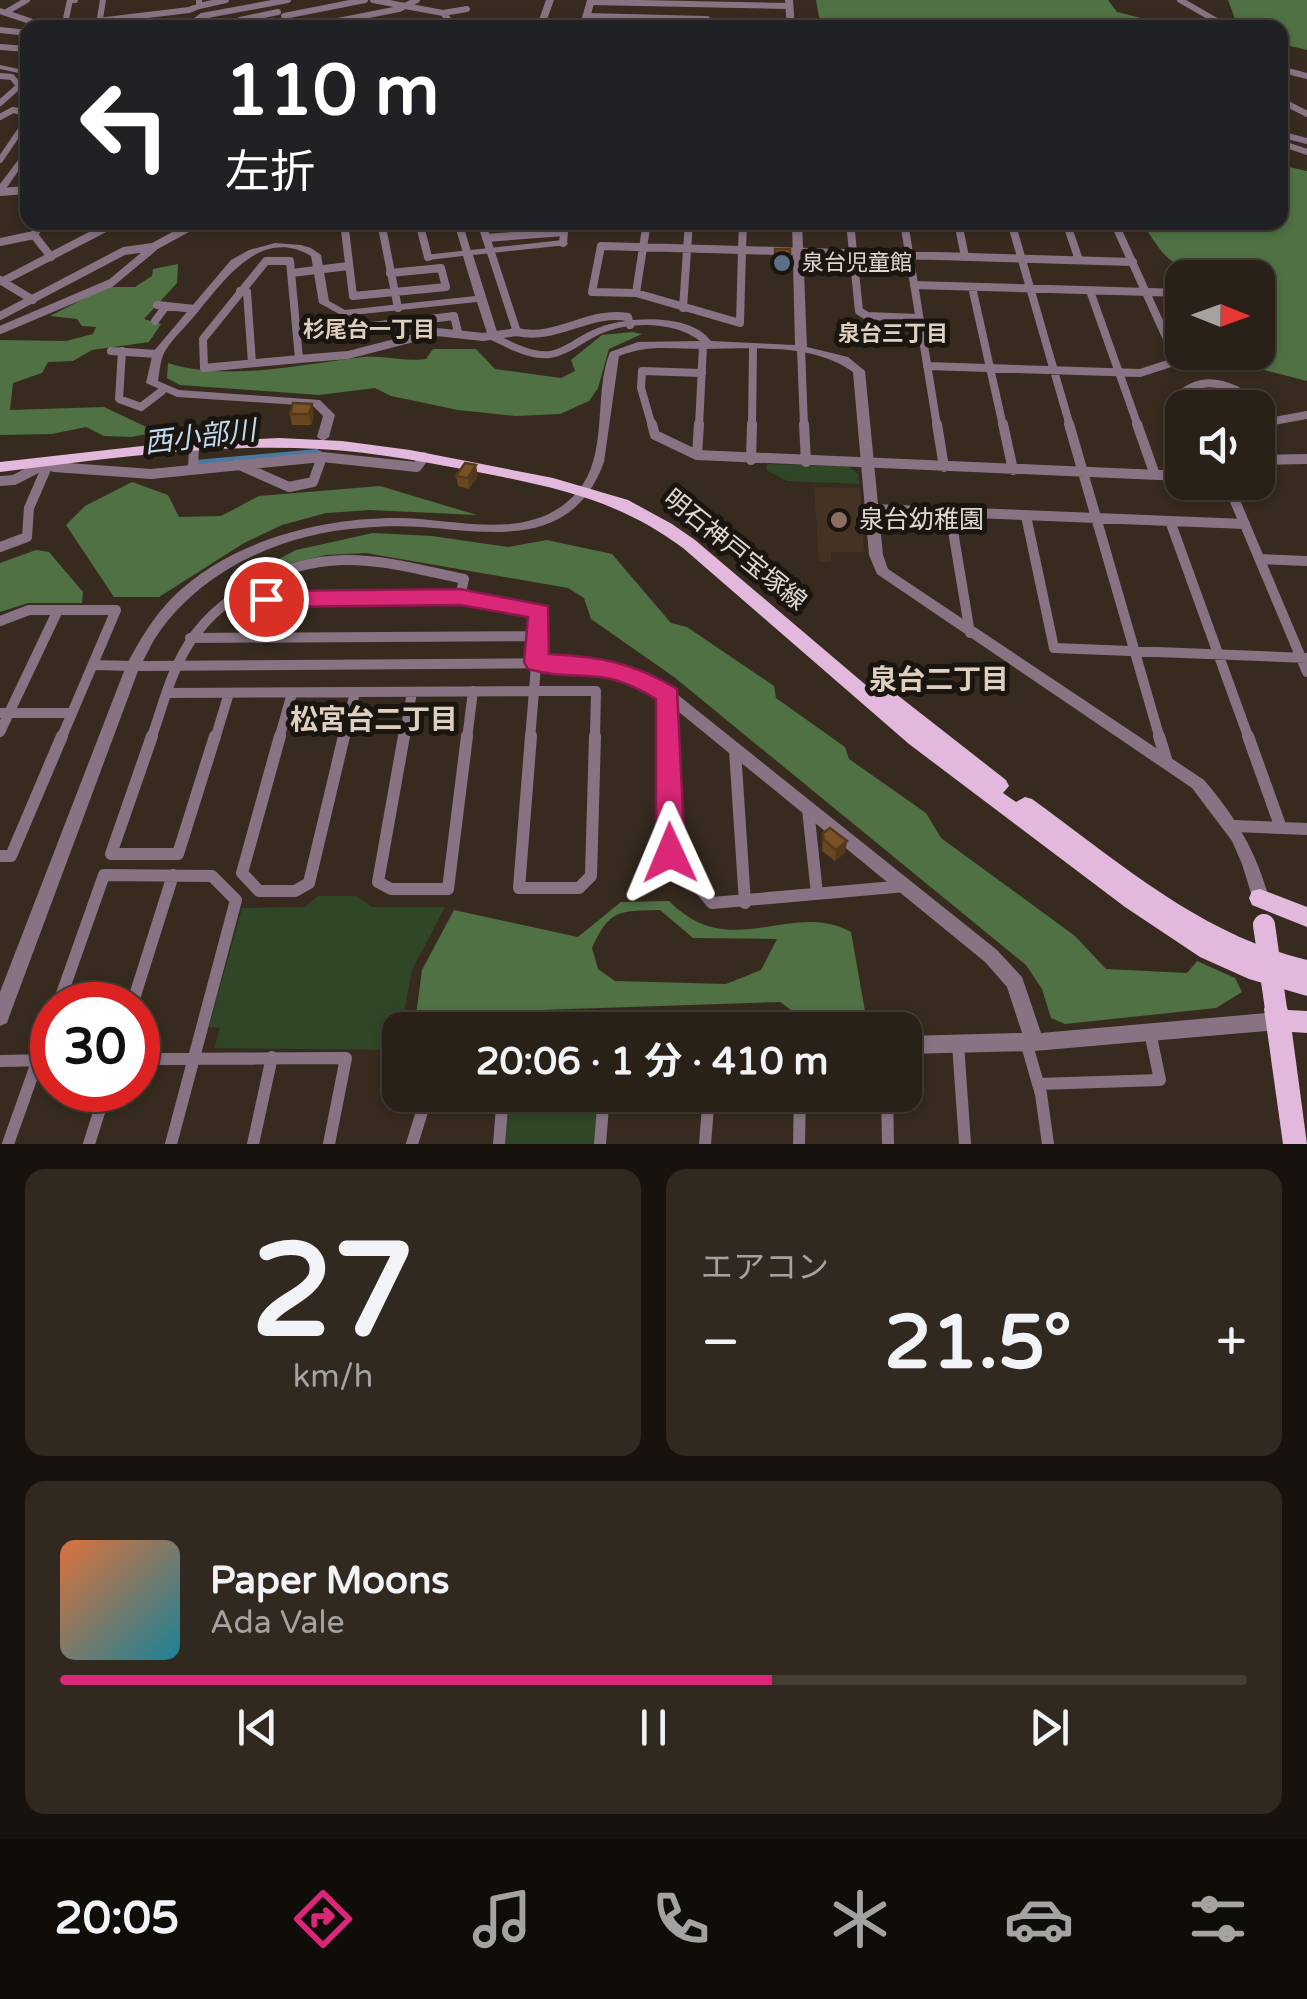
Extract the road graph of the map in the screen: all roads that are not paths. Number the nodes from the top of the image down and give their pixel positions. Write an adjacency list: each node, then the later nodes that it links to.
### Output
1 (27, 0): 22 (street)
2 (75, 0): 33 (street)
3 (102, 0): 30 (street)
4 (135, 0): 26 (street)
5 (166, 0): 24 (street)
6 (226, 0): 16 (street)
7 (287, 0): 19 (street)
8 (365, 0): 27 (street)
9 (375, 0): 20 (street)
10 (417, 0): 20 (street)
11 (1180, 0): 44 (street)
12 (590, 1): 13 (street); 28 (street)
13 (629, 2): 14 (street)
14 (669, 2): 15 (street)
15 (709, 2): 17 (street)
16 (199, 3): 24 (street)
17 (750, 3): 18 (street)
18 (790, 3)
19 (269, 4): 23 (street); 27 (street)
20 (397, 4): 25 (street); 39 (street)
21 (467, 9): 25 (street)
22 (4, 11): 32 (street)
23 (230, 11): 35 (street); 36 (street)
24 (166, 12): 26 (street)
25 (443, 13): 40 (street)
26 (133, 15): 30 (street)
27 (284, 16): 36 (street); 37 (street); 38 (street)
28 (586, 16): 29 (street); 41 (street)
29 (626, 17): 31 (street); 42 (street)
30 (100, 18): 34 (street)
31 (666, 18): 43 (street)
32 (29, 20)
33 (66, 20)
34 (91, 20)
35 (200, 20)
36 (240, 20)
37 (273, 20)
38 (289, 20)
39 (332, 20)
40 (447, 20)
41 (585, 20)
42 (625, 20)
43 (707, 20)
44 (1215, 20)
45 (0, 76): 46 (street)
46 (20, 86): 47 (street)
47 (0, 103)
48 (20, 129): 49 (street)
49 (0, 160)
50 (20, 162): 51 (street)
51 (0, 192)
52 (37, 230): 72 (street)
53 (102, 230): 84 (street)
54 (184, 230): 76 (street)
55 (345, 230): 90 (street)
56 (382, 230): 93 (street)
57 (420, 230): 85 (street)
58 (460, 230): 80 (street)
59 (484, 230): 75 (street)
60 (525, 230): 71 (street)
61 (646, 230): 77 (street)
62 (688, 230): 78 (street)
63 (743, 230): 79 (street)
64 (797, 230): 81 (street)
65 (851, 230): 82 (street)
66 (905, 230): 83 (street)
67 (960, 230): 86 (street)
68 (1013, 230): 87 (street)
69 (1069, 230): 88 (street)
70 (1118, 230): 89 (street)
71 (526, 233): 74 (street); 75 (street)
72 (34, 235): 73 (street); 84 (street)
73 (0, 242)
74 (563, 243): 75 (street)
75 (488, 244): 80 (street); 115 (street)
76 (153, 247): 105 (street); 116 (street)
77 (644, 247): 78 (street); 101 (street); 101 (street)
78 (686, 248): 79 (street); 107 (street)
79 (743, 250): 81 (street); 107 (street)
80 (467, 252): 85 (street); 104 (street)
81 (798, 252): 82 (street); 120 (street)
82 (853, 254): 83 (street); 110 (street)
83 (909, 255): 86 (street); 95 (street)
84 (51, 257): 94 (street)
85 (428, 257)
86 (965, 257): 87 (street)
87 (1022, 259): 88 (street); 97 (street)
88 (1079, 260): 89 (street)
89 (1133, 262): 100 (street)
90 (348, 266): 91 (street); 103 (street)
91 (319, 270): 92 (street); 106 (street); 108 (street)
92 (292, 273): 98 (street); 112 (street)
93 (390, 273): 103 (street); 103 (street)
94 (2, 281): 105 (street)
95 (914, 285): 96 (street); 110 (street)
96 (972, 287): 97 (street); 125 (street)
97 (1031, 289): 99 (street); 126 (street)
98 (240, 290): 123 (street); 123 (street)
99 (1090, 291): 100 (street); 128 (street)
100 (1147, 292): 102 (street); 128 (street)
101 (636, 293): 107 (street)
102 (1165, 293)
103 (394, 294): 106 (street)
104 (480, 298): 106 (street); 117 (street)
105 (33, 300): 109 (street)
106 (398, 308)
107 (684, 308)
108 (195, 309): 111 (street); 121 (street)
109 (0, 316)
110 (918, 318): 124 (street)
111 (155, 321)
112 (296, 324): 114 (street); 122 (street)
113 (630, 325): 115 (street); 117 (street); 118 (street)
114 (458, 332): 117 (street); 122 (street)
115 (517, 332): 117 (street)
116 (0, 333)
117 (493, 337)
118 (703, 346): 119 (street); 127 (street); 153 (street)
119 (753, 348): 120 (street); 139 (street)
120 (801, 350): 142 (street); 145 (street)
121 (157, 354): 129 (street); 129 (street)
122 (299, 358): 123 (street)
123 (252, 364)
124 (926, 366): 125 (street); 146 (street)
125 (990, 368): 126 (street); 148 (street)
126 (1054, 370): 128 (street); 149 (street)
127 (702, 372): 136 (street); 136 (street)
128 (1118, 373): 150 (street)
129 (162, 390): 135 (street)
130 (1185, 390): 131 (street)
131 (1236, 390)
132 (1307, 416): 133 (street)
133 (1275, 421)
134 (194, 446): 137 (main road, 明石神戸宝塚線); 141 (main road, 明石神戸宝塚線); 147 (street)
135 (323, 447): 137 (street); 143 (street); 143 (street); 144 (main road, 明石神戸宝塚線); 153 (main road, 明石神戸宝塚線)
136 (697, 454): 139 (street)
137 (424, 457): 153 (main road, 明石神戸宝塚線)
138 (1307, 459): 140 (street)
139 (751, 460): 142 (street)
140 (1275, 460)
141 (50, 462): 144 (main road, 明石神戸宝塚線); 147 (street); 152 (street); 161 (street)
142 (806, 462): 145 (street)
143 (236, 463): 147 (street)
144 (0, 464)
145 (868, 464): 146 (street); 155 (street)
146 (944, 467): 148 (street)
147 (193, 469)
148 (1014, 470): 149 (street)
149 (1083, 472): 150 (street); 158 (street)
150 (1155, 475): 151 (street)
151 (1165, 475)
152 (0, 481)
153 (588, 485): 177 (street); 203 (main road, 明石神戸宝塚線); 206 (main road, 明石神戸宝塚線)
154 (1235, 500): 160 (street)
155 (874, 509): 156 (street); 168 (street)
156 (950, 513): 157 (street); 168 (street)
157 (1026, 516): 158 (street); 171 (street)
158 (1096, 518): 159 (street); 171 (street)
159 (1170, 521): 160 (street); 172 (street)
160 (1245, 524): 162 (street)
161 (0, 547)
162 (1260, 559): 163 (street); 173 (street)
163 (1307, 561)
164 (460, 597): 165 (street); 165 (street); 169 (street)
165 (230, 600): 170 (street)
166 (58, 610): 167 (street); 176 (street); 187 (street)
167 (0, 621)
168 (970, 634): 191 (street)
169 (538, 636): 170 (street); 174 (street)
170 (190, 638): 175 (street)
171 (1134, 651): 172 (street); 191 (street)
172 (1218, 654): 173 (street); 194 (street)
173 (1304, 658): 178 (street)
174 (536, 662): 175 (street); 179 (street); 186 (street)
175 (177, 665): 177 (street); 184 (street)
176 (94, 666): 177 (street); 188 (street)
177 (134, 666): 208 (street)
178 (1307, 672)
179 (534, 691): 179 (street); 183 (street)
180 (292, 692): 181 (street); 181 (street); 185 (street)
181 (354, 692): 182 (street)
182 (412, 692): 183 (street); 183 (street)
183 (473, 692)
184 (168, 693): 185 (street); 185 (street)
185 (228, 693)
186 (668, 695): 190 (street); 201 (street)
187 (5, 713): 188 (street); 189 (street)
188 (72, 713): 196 (street)
189 (0, 732)
190 (735, 750): 192 (street); 201 (street)
191 (1166, 760): 193 (street)
192 (808, 808): 198 (street); 199 (street)
193 (1234, 826): 194 (street); 200 (street)
194 (1280, 828): 195 (street)
195 (1307, 829)
196 (0, 856)
197 (173, 875): 204 (street); 205 (street); 215 (street)
198 (906, 886): 199 (street); 211 (street)
199 (817, 894): 201 (street)
200 (1260, 898): 202 (main road); 207 (main road, bridge)
201 (745, 902)
202 (1307, 917)
203 (1307, 970)
204 (66, 982)
205 (139, 982)
206 (1307, 986)
207 (1277, 1015): 209 (main road); 210 (street); 241 (main road)
208 (0, 1017)
209 (1307, 1022)
210 (1150, 1032): 211 (street); 219 (street)
211 (1030, 1042): 212 (street); 219 (street)
212 (958, 1044): 213 (street); 239 (street)
213 (922, 1045)
214 (272, 1057): 215 (street); 231 (street); 232 (street)
215 (194, 1058): 216 (street); 230 (street)
216 (160, 1059)
217 (30, 1061): 218 (street)
218 (0, 1062)
219 (1038, 1084): 240 (street)
220 (30, 1095): 228 (street)
221 (99, 1112): 229 (street)
222 (422, 1112): 233 (street)
223 (502, 1112): 234 (street)
224 (603, 1112): 235 (street)
225 (708, 1112): 236 (street)
226 (800, 1112): 237 (street)
227 (887, 1112): 238 (street)
228 (8, 1144)
229 (89, 1144)
230 (171, 1144)
231 (253, 1144)
232 (328, 1144)
233 (412, 1144)
234 (499, 1144)
235 (600, 1144)
236 (705, 1144)
237 (799, 1144)
238 (888, 1144)
239 (965, 1144)
240 (1048, 1144)
241 (1296, 1144)

